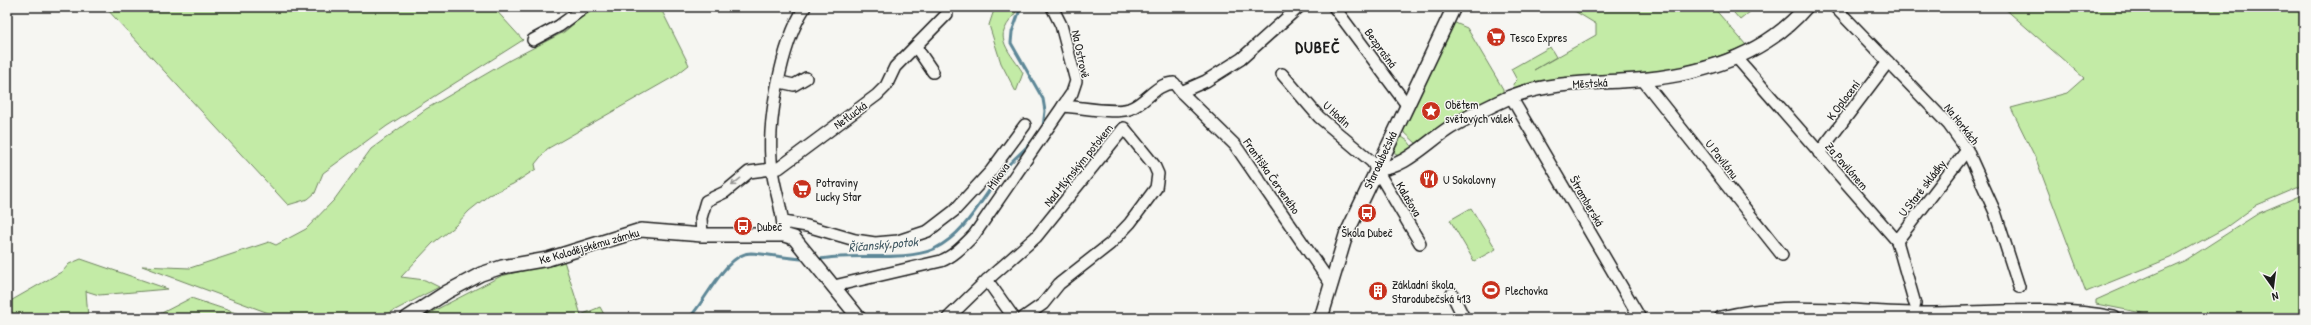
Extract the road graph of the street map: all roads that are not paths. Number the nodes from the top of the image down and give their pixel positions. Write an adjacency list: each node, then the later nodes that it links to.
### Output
1 (585, 7): 10 (street)
2 (805, 7): 18 (street)
3 (1052, 7): 22 (street, Na Ostrově)
4 (1300, 7): 19 (street)
5 (1334, 7): 21 (street, Bezprašná)
6 (1454, 7): 21 (street, Starodubečská)
7 (1806, 7): 12 (street, Městská)
8 (1835, 7): 13 (street, Na Horkách)
9 (946, 14): 11 (street, Netlucká)
10 (533, 40)
11 (916, 47): 14 (street); 27 (street, Netlucká)
12 (1736, 57): 17 (street, Městská); 25 (street, Za Pavilónem)
13 (1888, 62): 24 (street, Na Horkách); 25 (street, K Oplocení)
14 (933, 72)
15 (1282, 74): 26 (street, U Hodin)
16 (806, 78): 18 (street)
17 (1642, 79): 20 (street, Městská); 33 (street, U Pavilónu)
18 (780, 82): 27 (street)
19 (1181, 92): 22 (street, Františka Červeného); 35 (street, Františka Červeného)
20 (1511, 97): 26 (street, Městská); 48 (street, Štramberská)
21 (1407, 105): 26 (street, Starodubečská)
22 (1063, 106): 36 (street, Mikova)
23 (1025, 125): 28 (street, Mikova)
24 (1967, 150): 31 (street, U Staré skládky); 37 (street, Na Horkách)
25 (1820, 154): 31 (street, Za Pavilónem)
26 (1376, 169): 32 (street, Kalašova); 35 (street, Starodubečská)
27 (772, 170): 28 (street); 29 (street, Netlucká, one-way to 29)
28 (783, 222): 30 (street)
29 (702, 235): 30 (street, Ke Kolodějskému zámku); 41 (street, Ke Kolodějskému zámku)
30 (784, 235): 36 (street)
31 (1896, 241): 39 (street, Za Pavilónem)
32 (1420, 243)
33 (1782, 255)
34 (986, 280): 43 (street, Nad Mlýnským potokem); 44 (street); 45 (street, Nad Mlýnským potokem)
35 (1331, 284): 46 (street, Starodubečská)
36 (834, 286): 42 (street)
37 (2019, 288)
38 (1452, 294): 47 (street)
39 (1916, 304)
40 (2110, 317): 49 (street)
41 (407, 318)
42 (859, 318)
43 (948, 318)
44 (1014, 318)
45 (1023, 318)
46 (1321, 318)
47 (1464, 318)
48 (1640, 318)
49 (1721, 318)

